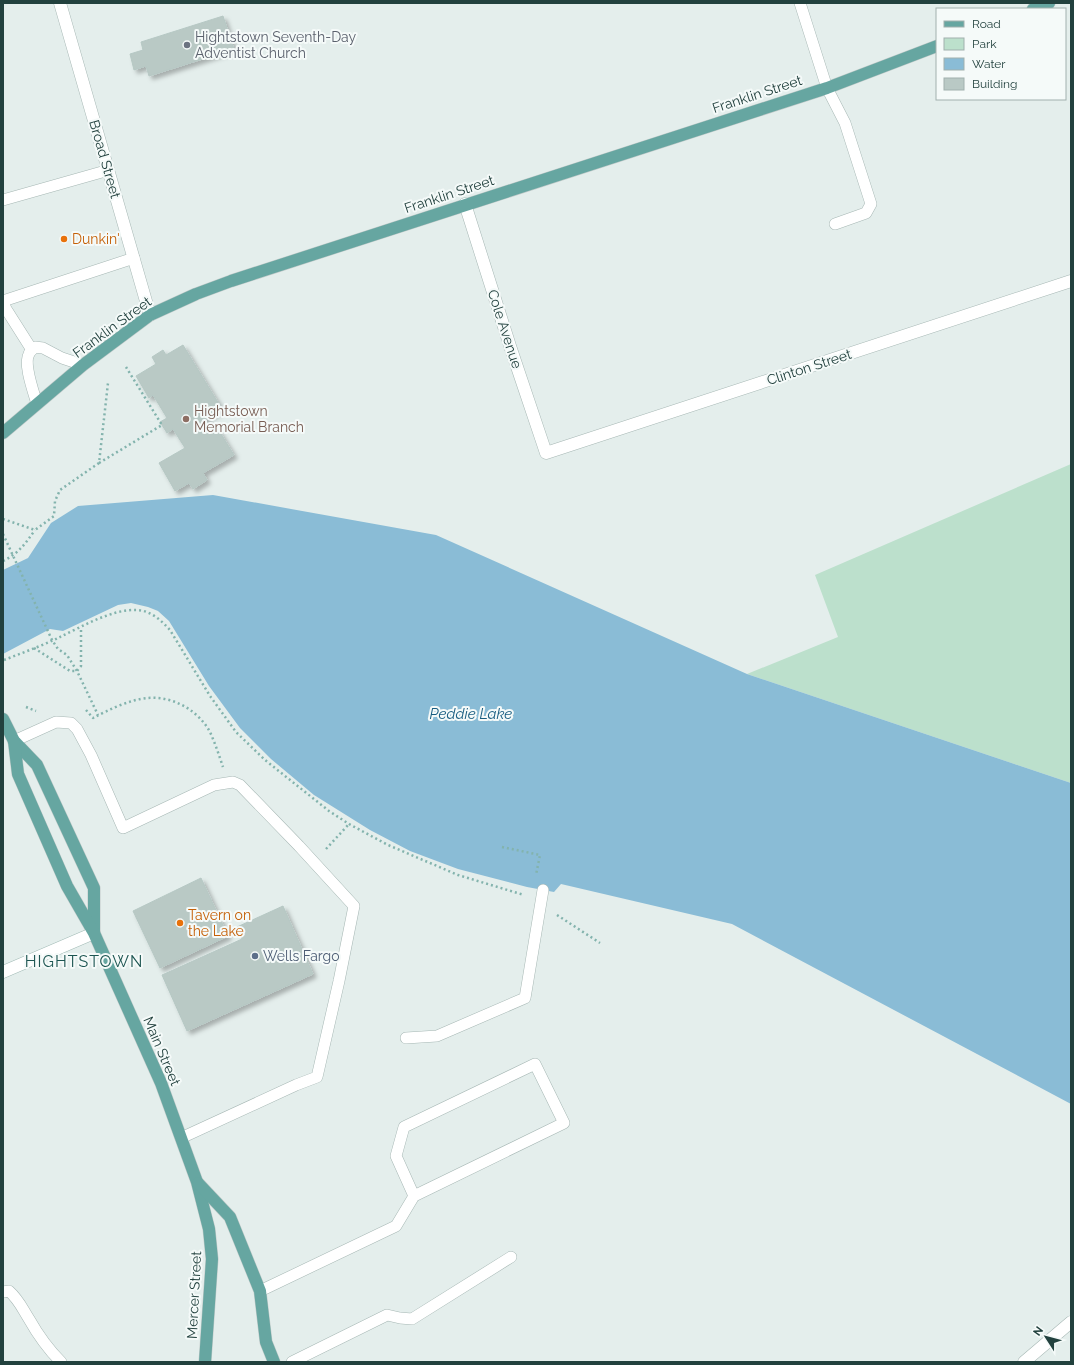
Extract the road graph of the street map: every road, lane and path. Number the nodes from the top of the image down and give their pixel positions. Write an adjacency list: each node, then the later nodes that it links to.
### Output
1 (60, 3): 7 (street, Broad Street)
2 (800, 3): 6 (lane)
3 (1049, 3): 4 (main road)
4 (1036, 8)
5 (936, 46): 6 (main road, Franklin Street)
6 (827, 88): 9 (main road, Franklin Street); 10 (lane)
7 (109, 170): 8 (lane); 11 (street, Broad Street)
8 (3, 200)
9 (465, 204): 14 (main road, Franklin Street); 21 (street, Cole Avenue)
10 (835, 224)
11 (134, 258): 13 (lane); 14 (street, Broad Street)
12 (1071, 281): 21 (street, Clinton Street)
13 (3, 302): 15 (lane)
14 (150, 315): 16 (main road, Franklin Street)
15 (32, 350): 16 (lane); 19 (lane)
16 (83, 366): 19 (main road, Franklin Street)
17 (126, 367): 22 (path)
18 (108, 383): 22 (path)
19 (37, 404): 20 (main road, Franklin Street)
20 (3, 433)
21 (546, 453)
22 (99, 463): 24 (path)
23 (3, 519): 24 (path)
24 (35, 530): 26 (path)
25 (3, 534): 26 (path)
26 (13, 556): 27 (path); 29 (path)
27 (3, 561)
28 (80, 627): 29 (path); 32 (path); 40 (path)
29 (52, 640): 30 (path); 32 (path)
30 (34, 648): 31 (path); 32 (path)
31 (4, 660)
32 (77, 671): 36 (path)
33 (26, 707): 35 (path)
34 (82, 708): 36 (path)
35 (42, 713)
36 (98, 715): 39 (path)
37 (3, 719): 38 (main road, Main Street)
38 (14, 741): 46 (main road, Main Street); 46 (main road, Main Street); 50 (lane)
39 (225, 772)
40 (348, 824): 42 (path); 45 (path)
41 (502, 847): 43 (path)
42 (321, 854)
43 (535, 876)
44 (543, 890): 45 (lane)
45 (541, 904): 47 (path); 49 (lane)
46 (94, 933): 48 (street); 50 (main road, Main Street)
47 (600, 943)
48 (3, 972)
49 (406, 1038)
50 (181, 1138): 51 (main road, Main Street)
51 (197, 1182): 54 (main road); 58 (main road, Mercer Street)
52 (414, 1196): 52 (lane); 54 (lane)
53 (511, 1258): 60 (lane)
54 (260, 1291): 59 (main road)
55 (3, 1292): 57 (lane)
56 (1071, 1322): 61 (street)
57 (61, 1362)
58 (205, 1362)
59 (274, 1362)
60 (292, 1362)
61 (1024, 1362)

